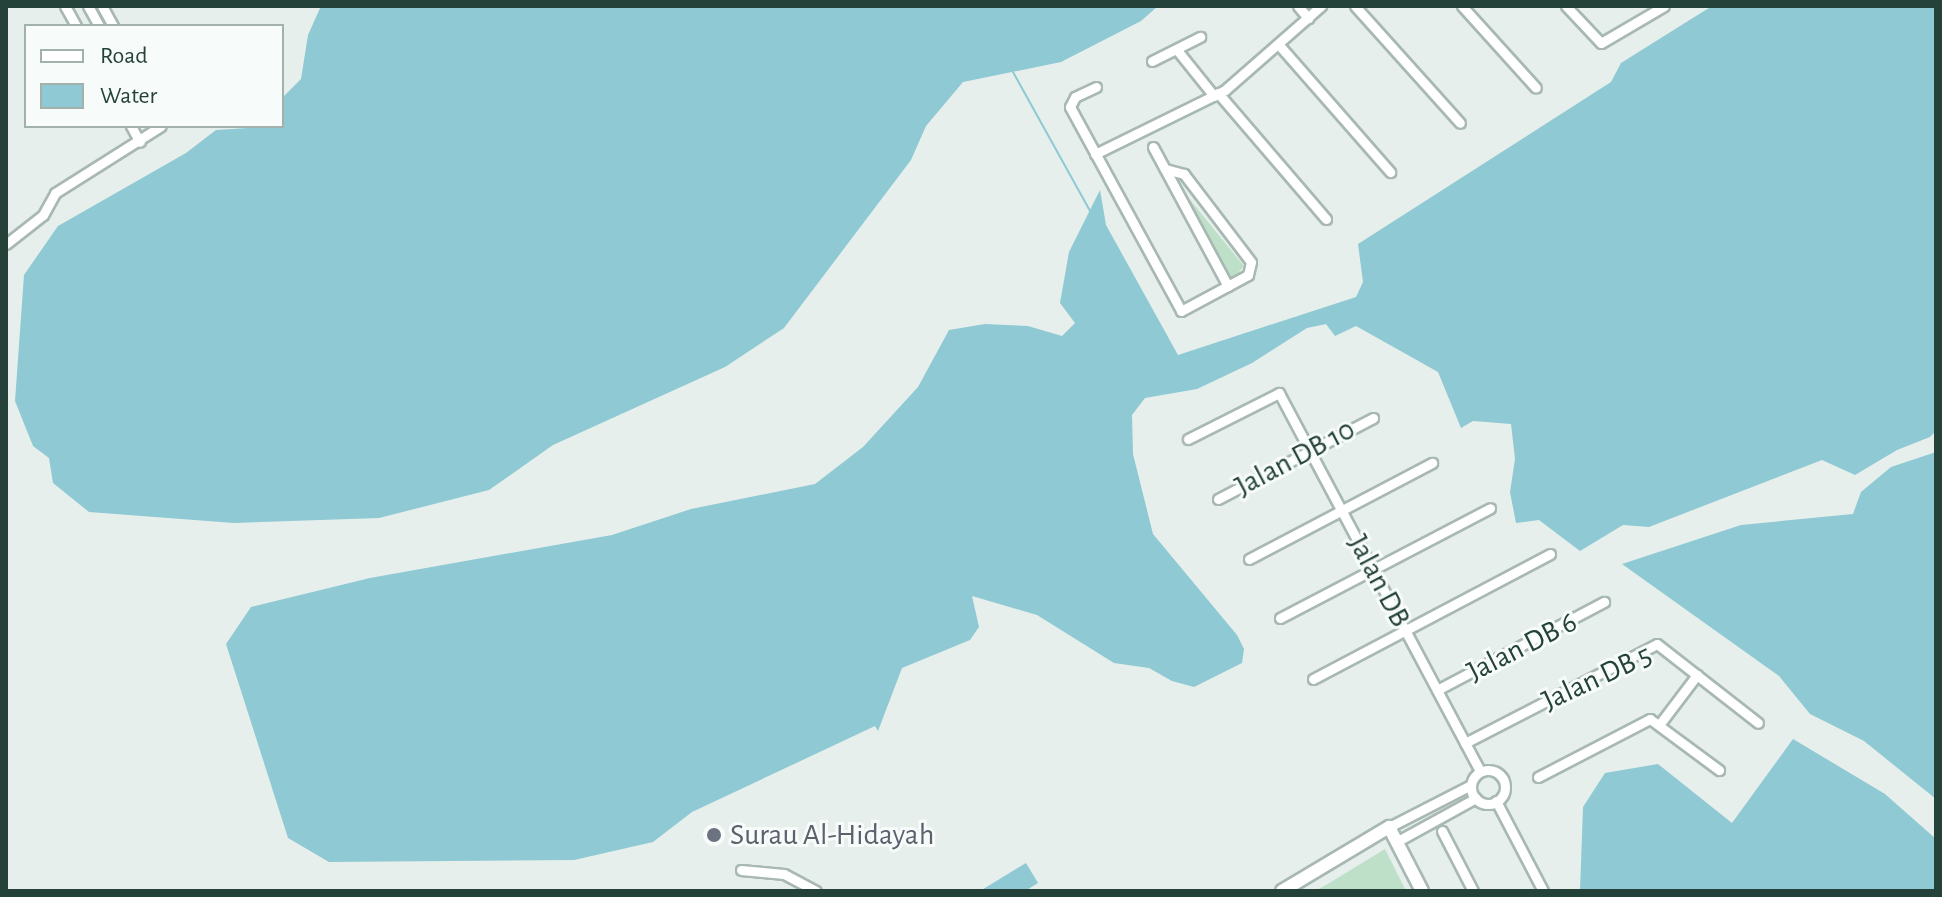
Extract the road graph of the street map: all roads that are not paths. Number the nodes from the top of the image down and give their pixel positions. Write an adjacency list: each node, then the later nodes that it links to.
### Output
1 (65, 6): 11 (street)
2 (88, 6): 12 (street)
3 (102, 6): 13 (street)
4 (1298, 6): 10 (street)
5 (1321, 6): 10 (street)
6 (1355, 6): 21 (street)
7 (1462, 6): 19 (street)
8 (1566, 6): 9 (street)
9 (1664, 6)
10 (1308, 18): 15 (street)
11 (75, 24)
12 (98, 24)
13 (112, 24)
14 (1200, 37): 16 (street)
15 (1279, 45): 20 (street); 28 (street)
16 (1177, 50): 17 (street); 20 (street)
17 (1152, 61)
18 (1096, 87): 26 (street)
19 (1536, 88)
20 (1216, 95): 26 (street); 29 (street)
21 (1460, 123)
22 (132, 128): 24 (street)
23 (157, 128): 24 (street)
24 (140, 142): 30 (street)
25 (1153, 147): 27 (street)
26 (1095, 154): 31 (street)
27 (1165, 169): 31 (street); 31 (street)
28 (1390, 172)
29 (1326, 219)
30 (6, 244)
31 (1228, 286)
32 (1373, 418): 34 (street, Jalan DB 10)
33 (1188, 439): 34 (street, Jalan DB)
34 (1310, 450): 36 (street, Jalan DB 10); 38 (street, Jalan DB)
35 (1432, 463): 38 (street)
36 (1218, 499)
37 (1490, 508): 41 (street)
38 (1342, 510): 40 (street); 41 (street, Jalan DB)
39 (1550, 554): 44 (street)
40 (1249, 559)
41 (1373, 569): 43 (street); 44 (street, Jalan DB)
42 (1604, 602): 47 (street, Jalan DB 6)
43 (1280, 618)
44 (1405, 631): 46 (street); 47 (street, Jalan DB)
45 (1697, 675): 48 (street, Jalan DB 5); 49 (street); 50 (street, Jalan DB 5)
46 (1313, 679)
47 (1437, 690): 50 (street, Jalan DB)
48 (1758, 723)
49 (1659, 725): 51 (street); 53 (street)
50 (1465, 743): 52 (street, Jalan DB)
51 (1719, 770)
52 (1480, 771): 54 (street); 56 (street)
53 (1538, 777)
54 (1471, 785): 55 (street); 57 (street)
55 (1476, 798): 56 (street); 59 (street)
56 (1496, 801): 65 (street)
57 (1389, 827): 59 (street); 62 (street)
58 (1442, 831): 64 (street)
59 (1396, 842): 63 (street)
60 (741, 870): 61 (street)
61 (816, 891)
62 (1282, 891)
63 (1422, 891)
64 (1473, 891)
65 (1543, 891)

